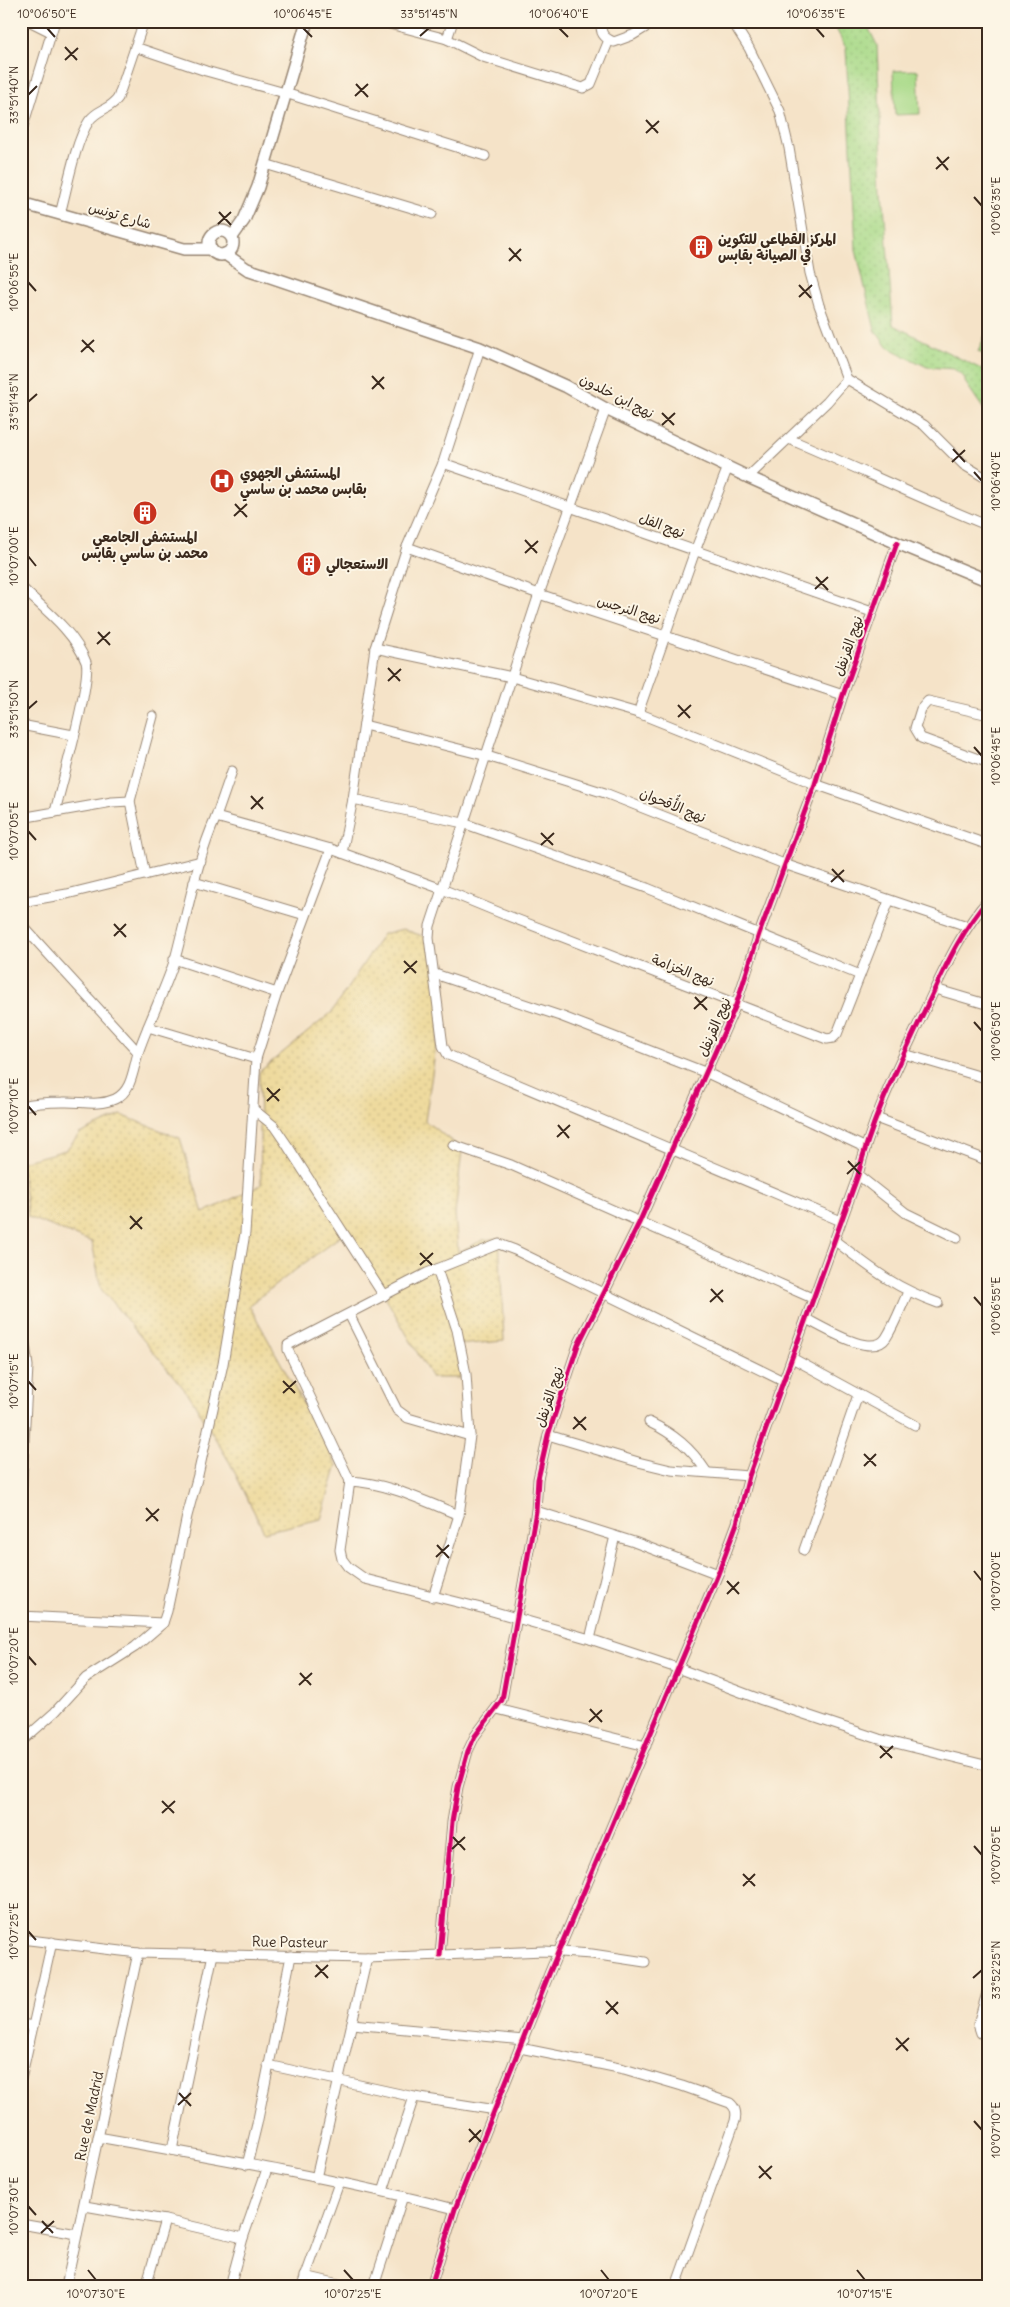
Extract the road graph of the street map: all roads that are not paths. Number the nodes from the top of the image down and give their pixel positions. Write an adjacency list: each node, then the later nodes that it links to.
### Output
1 (29, 21): 11 (street)
2 (55, 21): 11 (street)
3 (144, 21): 14 (street)
4 (307, 21): 15 (street)
5 (378, 21): 10 (street)
6 (453, 21): 12 (street)
7 (602, 21): 13 (street)
8 (656, 21): 13 (street)
9 (732, 21): 27 (street)
10 (399, 24): 12 (street)
11 (52, 32): 16 (street)
12 (447, 39): 13 (street)
13 (609, 40)
14 (135, 47): 15 (street); 21 (street)
15 (285, 93): 18 (street); 19 (street)
16 (24, 117): 17 (street)
17 (21, 133)
18 (485, 156)
19 (265, 164): 22 (street); 23 (street)
20 (21, 203): 21 (street, شارع تونس)
21 (60, 214): 24 (street, شارع تونس)
22 (432, 214)
23 (232, 237): 24 (street); 25 (street)
24 (211, 250): 25 (street)
25 (226, 254): 26 (street, نهج ابن خلدون)
26 (480, 348): 28 (street, نهج ابن خلدون); 30 (street)
27 (847, 379): 29 (street); 33 (street)
28 (606, 409): 31 (street, نهج ابن خلدون); 34 (street)
29 (789, 439): 32 (street); 35 (street)
30 (443, 463): 34 (street, نهج الفل); 37 (street)
31 (728, 467): 32 (street, نهج ابن خلدون); 38 (street)
32 (748, 477): 36 (street, نهج ابن خلدون)
33 (989, 480)
34 (571, 507): 38 (street, نهج الفل); 41 (street)
35 (989, 526)
36 (897, 543): 39 (street, نهج ابن خلدون); 42 (street, نهج القرنفل)
37 (407, 547): 41 (street, نهج النرجس); 44 (street)
38 (695, 551): 42 (street, نهج الفل); 43 (street)
39 (989, 581)
40 (21, 587): 52 (street)
41 (539, 594): 43 (street, نهج النرجس); 45 (street)
42 (872, 612): 46 (street, نهج القرنفل)
43 (667, 635): 46 (street, نهج النرجس); 47 (street)
44 (375, 648): 45 (street); 51 (street)
45 (512, 677): 47 (street); 53 (street)
46 (843, 695): 56 (street, نهج القرنفل)
47 (638, 713): 56 (street)
48 (989, 715): 54 (street)
49 (153, 716): 58 (street)
50 (21, 725): 52 (street)
51 (364, 725): 53 (street, نهج الأُقحوان); 57 (street)
52 (73, 736): 59 (street)
53 (487, 756): 62 (street); 67 (street, نهج الأُقحوان)
54 (989, 763)
55 (232, 770): 60 (street)
56 (815, 784): 63 (street); 67 (street, نهج القرنفل)
57 (353, 799): 62 (street); 65 (street)
58 (130, 801): 59 (street); 68 (street)
59 (55, 812): 61 (street)
60 (216, 817): 64 (street, نهج الخزامة); 66 (street)
61 (21, 818)
62 (463, 823): 70 (street); 77 (street)
63 (989, 845)
64 (330, 849): 65 (street, نهج الخزامة); 74 (street)
65 (342, 854): 70 (street, نهج الخزامة)
66 (200, 861): 68 (street); 69 (street)
67 (784, 864): 72 (street, نهج الأُقحوان); 77 (street, نهج القرنفل)
68 (145, 875): 73 (street)
69 (194, 882): 74 (street); 78 (street)
70 (442, 889): 79 (street); 84 (street, نهج الخزامة)
71 (989, 899): 76 (street)
72 (890, 901): 76 (street, نهج الأُقحوان); 80 (street, نهج الخزامة)
73 (21, 902)
74 (305, 915): 82 (street)
75 (21, 924): 86 (street)
76 (967, 926): 81 (street)
77 (759, 934): 80 (street); 84 (street, نهج القرنفل)
78 (174, 959): 82 (street); 85 (street)
79 (435, 974): 89 (street); 96 (street)
80 (860, 975): 84 (street, نهج الخزامة)
81 (935, 989): 83 (street); 87 (street)
82 (277, 993): 88 (street)
83 (989, 1005)
84 (736, 1006): 89 (street, نهج القرنفل)
85 (148, 1027): 86 (street); 88 (street)
86 (138, 1052): 91 (street)
87 (904, 1054): 90 (street); 93 (street)
88 (256, 1059): 92 (street)
89 (706, 1072): 95 (street); 96 (street, نهج القرنفل)
90 (989, 1079)
91 (21, 1106)
92 (254, 1110): 106 (street); 131 (street)
93 (876, 1118): 95 (street); 97 (street)
94 (453, 1145): 100 (street)
95 (864, 1147): 98 (street)
96 (673, 1149): 99 (street); 100 (street, نهج القرنفل)
97 (989, 1161)
98 (858, 1174): 99 (street); 101 (street)
99 (840, 1221): 102 (street)
100 (639, 1223): 105 (street, نهج القرنفل); 107 (street)
101 (957, 1238)
102 (834, 1240): 104 (street); 107 (street)
103 (437, 1269): 105 (street); 106 (street); 118 (street)
104 (908, 1292): 108 (street); 111 (street)
105 (604, 1295): 113 (street); 117 (street, نهج القرنفل)
106 (384, 1296): 109 (street)
107 (812, 1298): 111 (street)
108 (938, 1303)
109 (349, 1314): 118 (street); 121 (street)
110 (21, 1316): 122 (street)
111 (806, 1319): 112 (street)
112 (792, 1358): 113 (street); 114 (street)
113 (783, 1381): 120 (street)
114 (858, 1394): 116 (street); 126 (street)
115 (648, 1422): 119 (street)
116 (915, 1425)
117 (548, 1435): 119 (street); 123 (street, نهج القرنفل)
118 (470, 1436): 124 (street)
119 (706, 1472): 120 (street)
120 (749, 1476): 127 (street)
121 (350, 1481): 124 (street); 128 (street)
122 (21, 1499)
123 (536, 1511): 125 (street); 130 (street, نهج القرنفل)
124 (459, 1514): 128 (street)
125 (615, 1536): 127 (street); 132 (street)
126 (804, 1550)
127 (718, 1574): 133 (street)
128 (433, 1597): 130 (street)
129 (21, 1616): 131 (street)
130 (517, 1617): 132 (street); 134 (street, نهج القرنفل)
131 (163, 1623): 135 (street)
132 (590, 1639): 133 (street)
133 (680, 1669): 136 (street); 137 (street)
134 (497, 1709): 136 (street); 143 (street)
135 (21, 1742)
136 (646, 1746): 140 (street)
137 (989, 1766)
138 (21, 1939): 139 (street, Rue Pasteur)
139 (52, 1942): 141 (street, Rue Pasteur); 150 (street)
140 (558, 1952): 143 (street, Rue Pasteur); 146 (street, Rue Pasteur); 152 (street)
141 (138, 1953): 142 (street, Rue Pasteur); 158 (street, Rue de Madrid)
142 (213, 1954): 144 (street, Rue Pasteur); 159 (street)
143 (440, 1955): 145 (street, Rue Pasteur)
144 (291, 1956): 145 (street, Rue Pasteur); 153 (street)
145 (367, 1958): 149 (street)
146 (645, 1962)
147 (989, 1986): 151 (street)
148 (21, 2024): 150 (street)
149 (352, 2024): 152 (street); 155 (street)
150 (33, 2026): 154 (street)
151 (989, 2039)
152 (522, 2044): 157 (street); 180 (street)
153 (268, 2065): 155 (street); 160 (street)
154 (21, 2079)
155 (339, 2081): 156 (street); 162 (street)
156 (414, 2097): 157 (street); 164 (street)
157 (496, 2110): 167 (street)
158 (98, 2137): 159 (street); 166 (street, Rue de Madrid)
159 (172, 2150): 160 (street)
160 (247, 2165): 161 (street)
161 (267, 2169): 162 (street); 171 (street)
162 (316, 2178): 163 (street)
163 (339, 2183): 164 (street); 172 (street)
164 (383, 2192): 165 (street)
165 (403, 2196): 167 (street); 178 (street)
166 (84, 2206): 168 (street); 170 (street, Rue de Madrid)
167 (455, 2210): 179 (street)
168 (165, 2220): 171 (street); 174 (street)
169 (21, 2224): 170 (street)
170 (77, 2234): 173 (street, Rue de Madrid)
171 (243, 2238): 175 (street)
172 (305, 2276): 176 (street); 177 (street)
173 (66, 2286)
174 (146, 2286)
175 (230, 2286)
176 (302, 2286)
177 (347, 2286)
178 (374, 2286)
179 (431, 2286)
180 (676, 2286)

